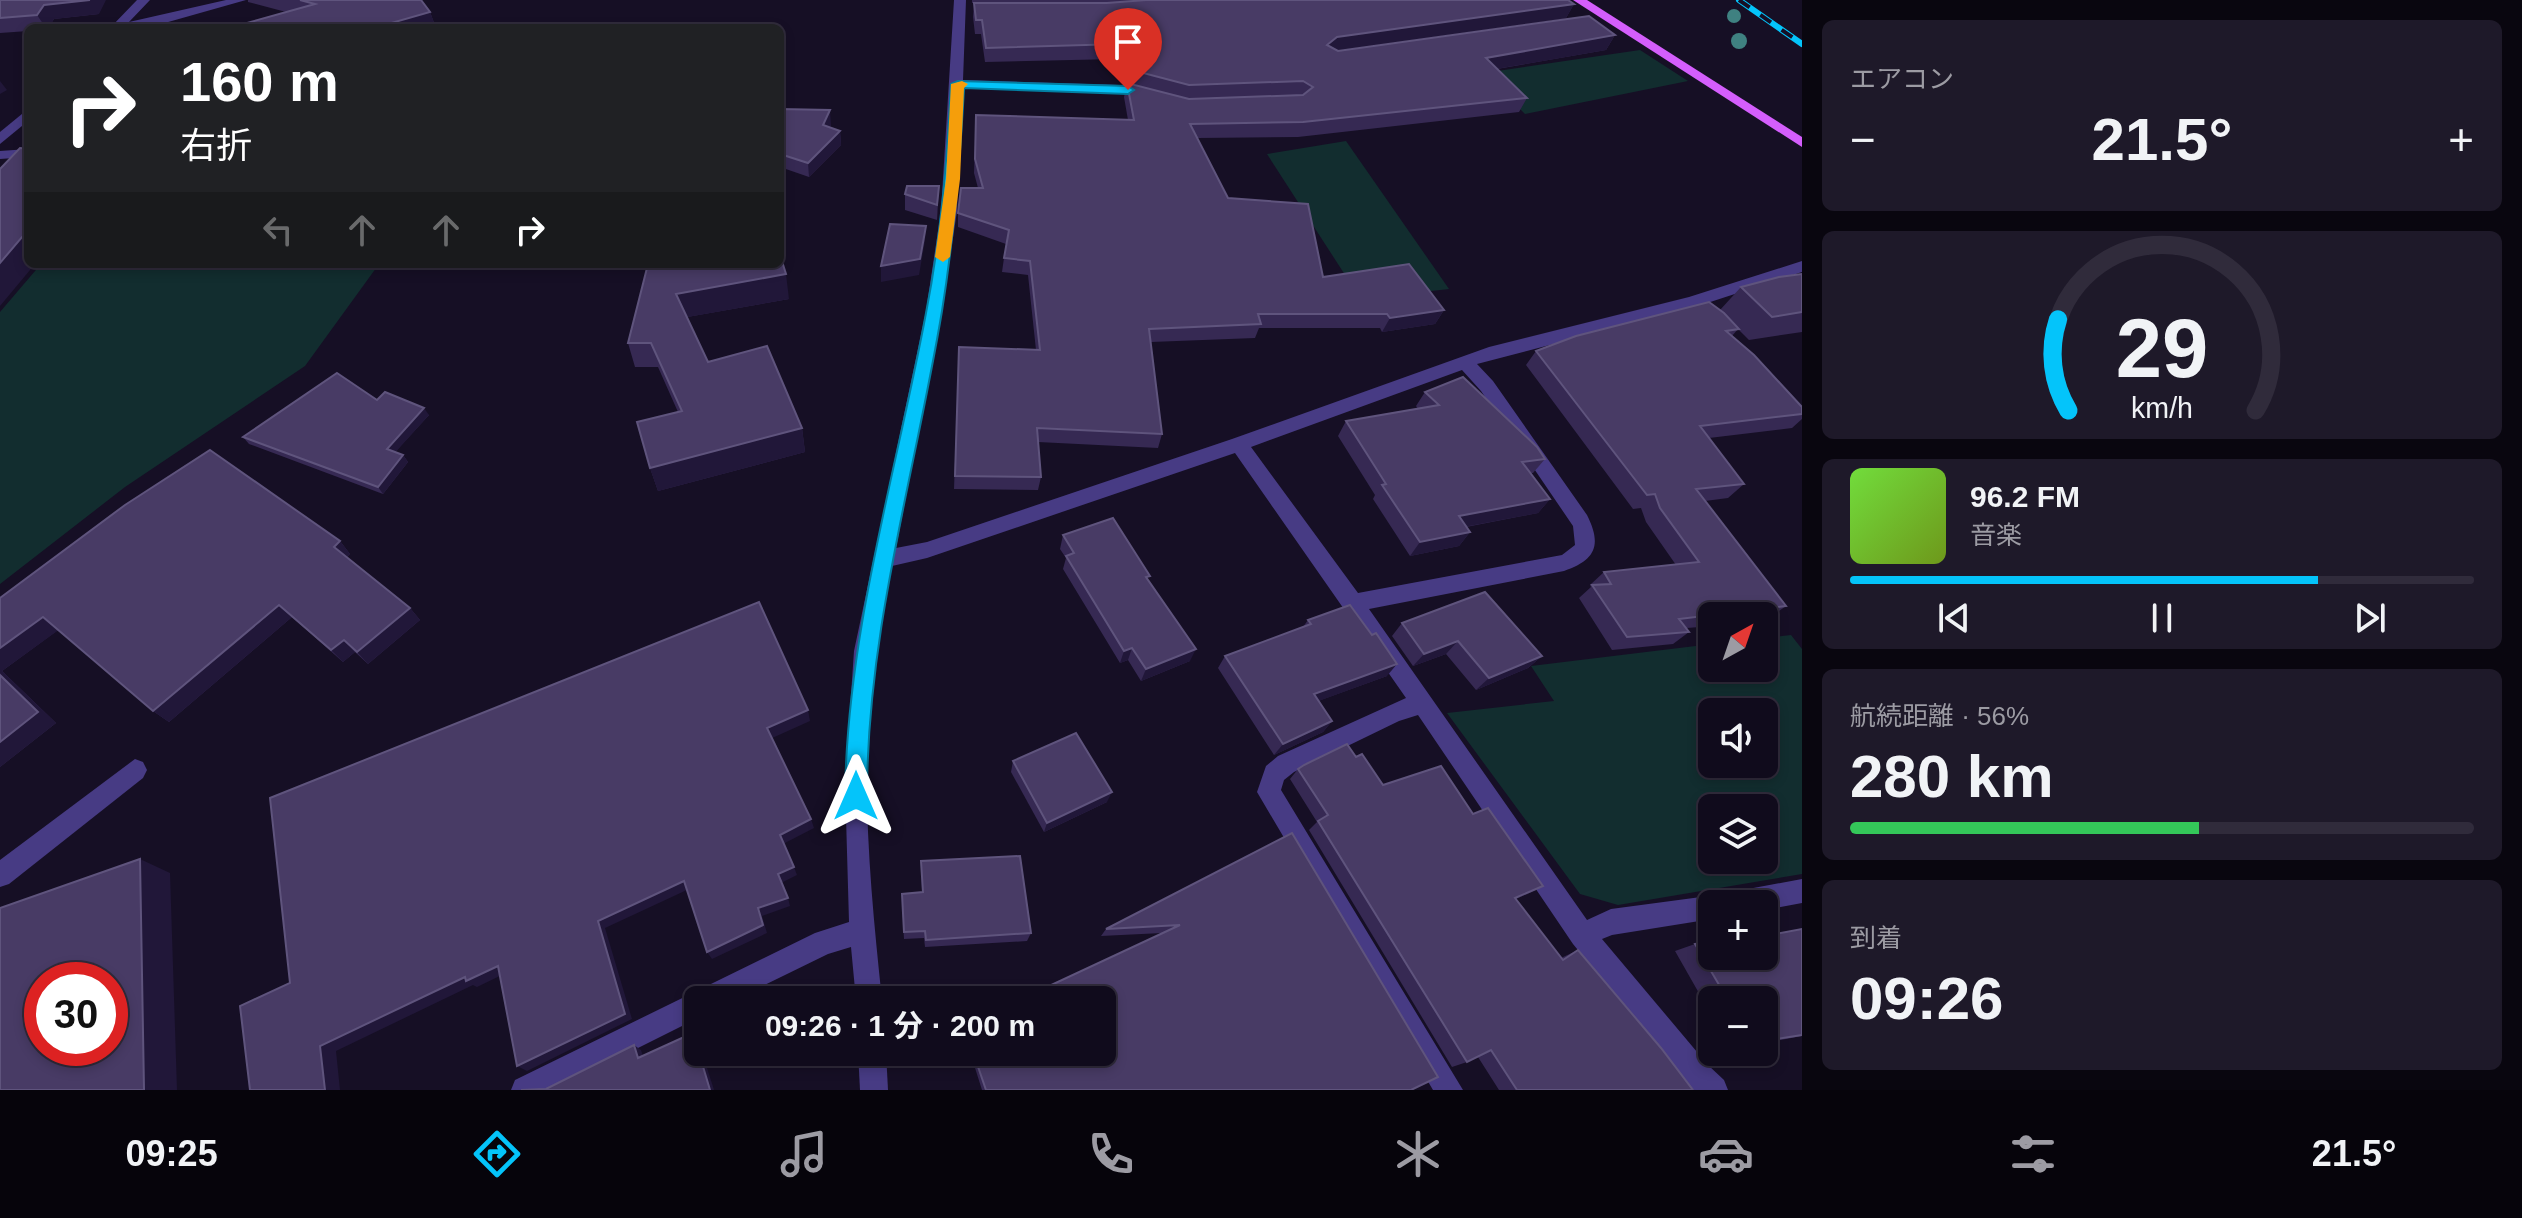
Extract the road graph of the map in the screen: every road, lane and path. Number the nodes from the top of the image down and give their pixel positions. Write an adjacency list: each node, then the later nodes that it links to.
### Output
1 (144, 0): 7 (street)
2 (240, 0): 8 (street)
3 (1579, 0): 5 (main road)
4 (965, 7): 9 (street)
5 (1610, 19): 6 (street); 13 (main road)
6 (1581, 23)
7 (120, 24)
8 (147, 24)
9 (958, 84): 10 (street); 19 (street)
10 (1166, 101)
11 (24, 117): 12 (street)
12 (0, 140)
13 (1802, 143)
14 (24, 153): 15 (street)
15 (0, 155)
16 (1802, 266): 17 (street)
17 (1465, 362): 18 (street); 20 (street)
18 (1239, 444): 19 (street); 20 (street)
19 (884, 559): 27 (street)
20 (1353, 603): 21 (street)
21 (1422, 704): 28 (street); 35 (street)
22 (135, 770): 23 (street)
23 (0, 875)
24 (1802, 891): 25 (street)
25 (1778, 895)
26 (1698, 908): 28 (street)
27 (862, 931): 29 (street); 30 (street)
28 (1582, 935): 36 (street)
29 (734, 986)
30 (868, 986)
31 (684, 1011): 33 (street)
32 (873, 1066): 34 (street)
33 (525, 1090)
34 (874, 1090)
35 (1449, 1090)
36 (1714, 1090)

